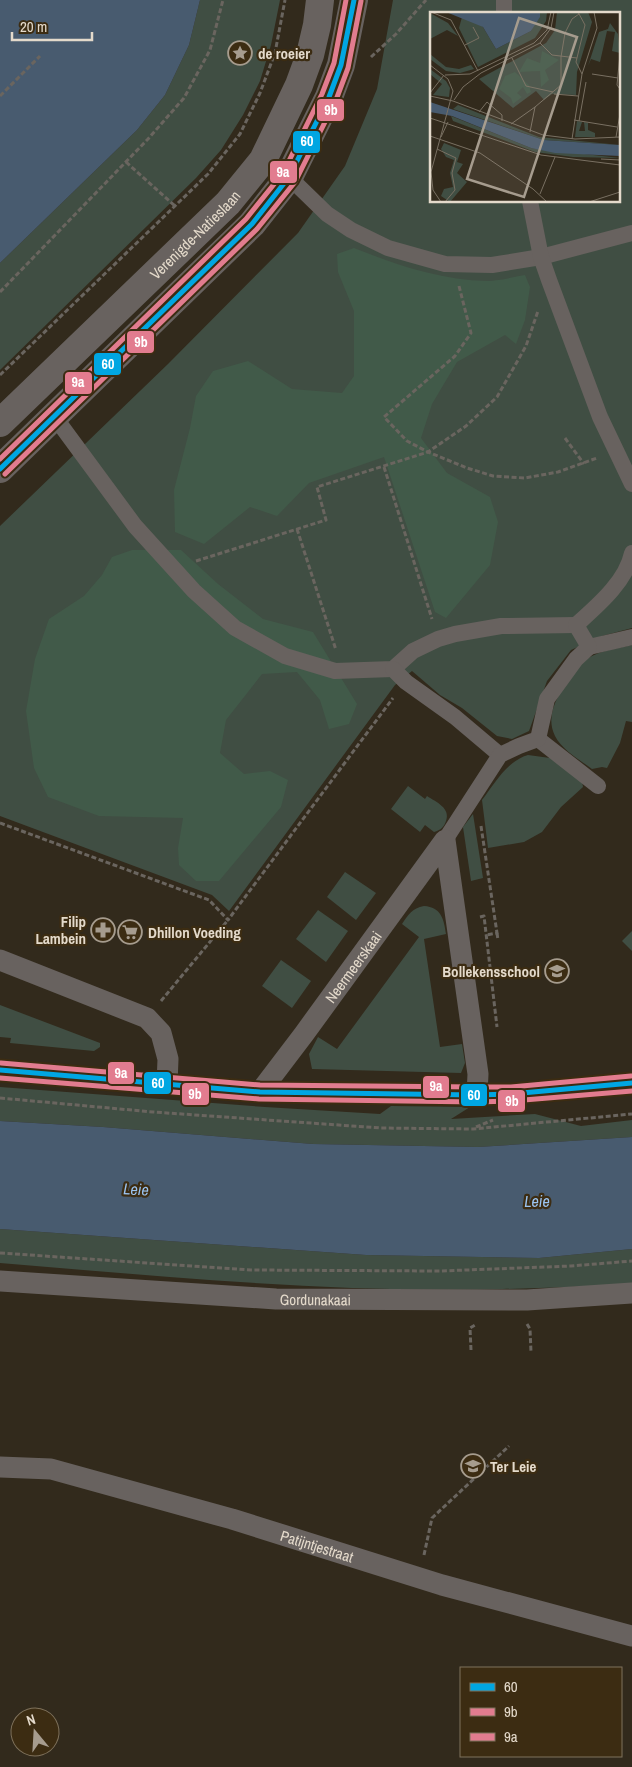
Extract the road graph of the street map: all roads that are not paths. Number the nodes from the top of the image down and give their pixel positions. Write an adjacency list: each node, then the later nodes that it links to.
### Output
1 (320, 0): 8 (street, Verenigde-Natieslaan)
2 (354, 0): 3 (street)
3 (289, 178): 6 (street); 7 (street)
4 (530, 202): 6 (street)
5 (632, 233): 6 (street)
6 (541, 256): 10 (street)
7 (54, 416): 9 (street); 15 (street)
8 (0, 423)
9 (0, 468)
10 (632, 484)
11 (632, 553): 12 (street)
12 (576, 625): 14 (street); 15 (street)
13 (632, 637): 14 (street)
14 (590, 647): 16 (street)
15 (393, 669): 17 (street)
16 (538, 739): 17 (street); 18 (street)
17 (500, 755): 19 (street, Neermeerskaai)
18 (598, 786)
19 (445, 840): 24 (street, Neermeerskaai); 25 (street)
20 (0, 960): 23 (street)
21 (0, 1070): 23 (street)
22 (632, 1083): 25 (street)
23 (167, 1084): 24 (street)
24 (260, 1092): 25 (street)
25 (477, 1094)
26 (0, 1281): 27 (street, Gordunakaai)
27 (632, 1293)
28 (0, 1467): 29 (street, Patijntjestraat)
29 (632, 1636)

